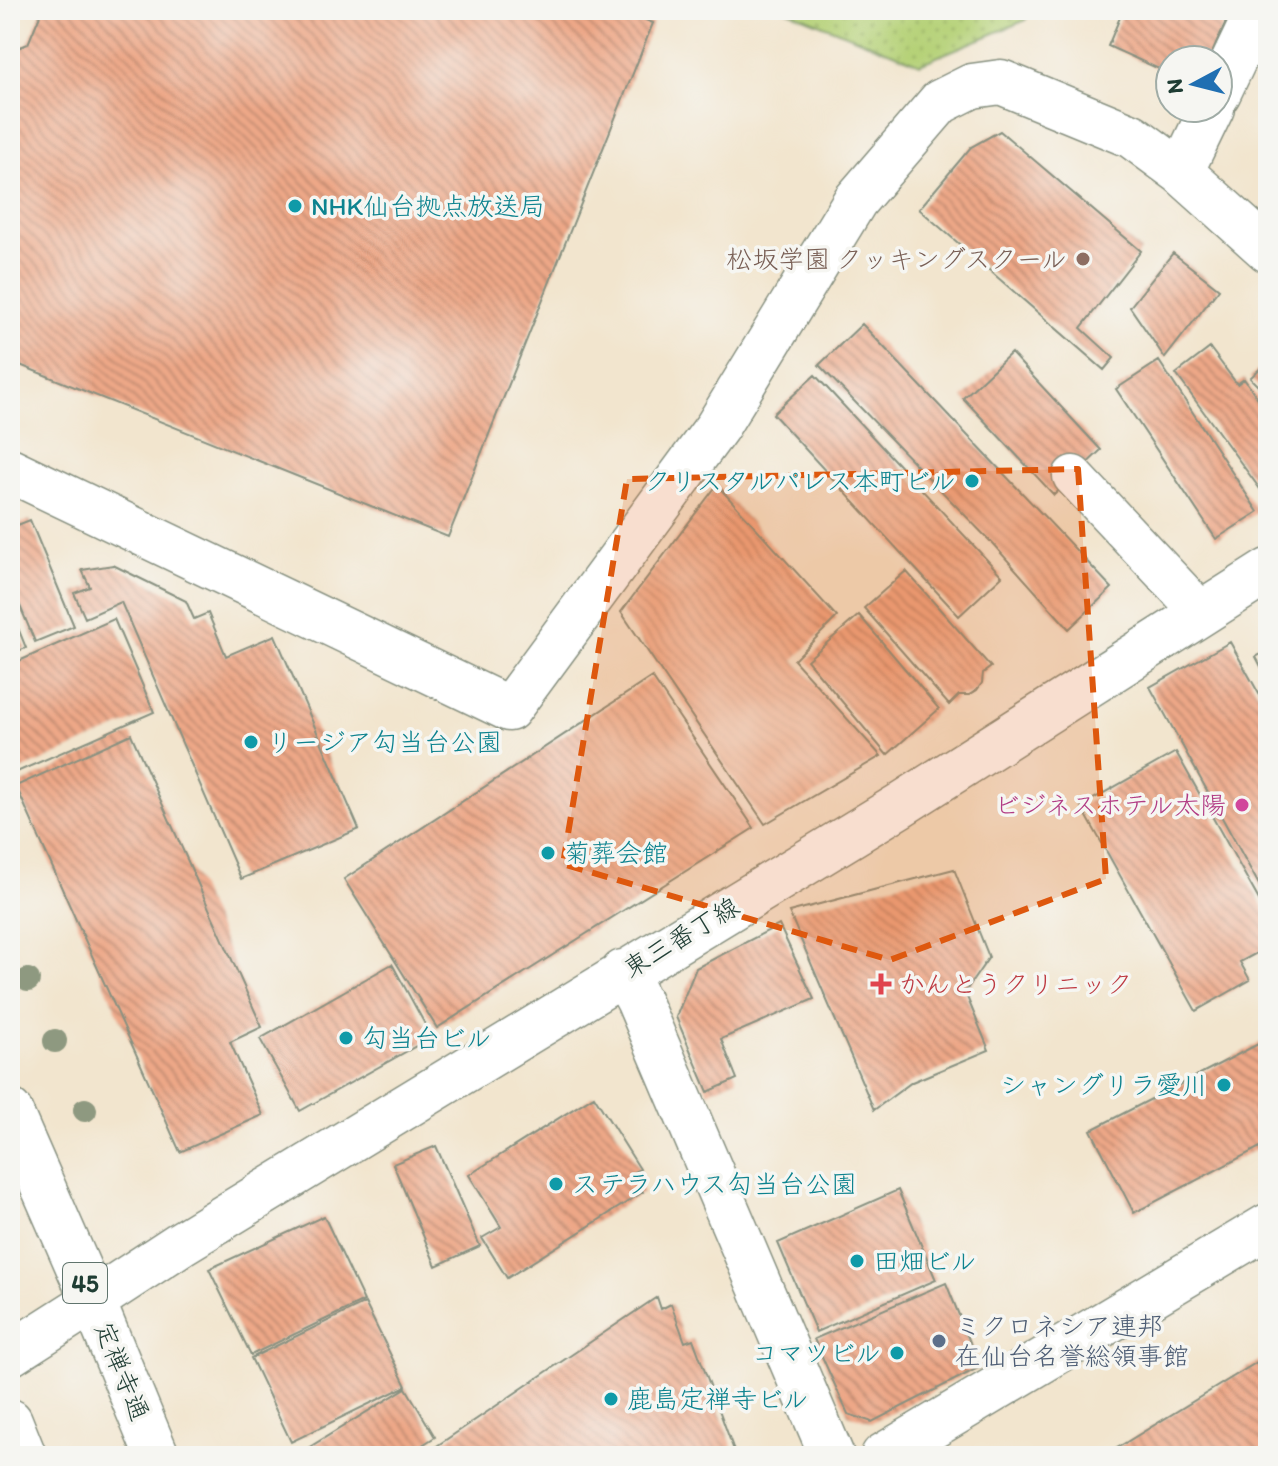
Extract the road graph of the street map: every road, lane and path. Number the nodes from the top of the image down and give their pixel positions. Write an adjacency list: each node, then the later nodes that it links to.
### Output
1 (1258, 10): 2 (main road)
2 (1234, 60)
3 (1204, 124): 4 (main road)
4 (1181, 172): 5 (main road); 6 (main road)
5 (1268, 250)
6 (10, 470)
7 (1073, 476): 9 (lane)
8 (1268, 571): 9 (main road, 東三番丁線)
9 (1202, 613): 10 (main road, 東三番丁線)
10 (623, 972): 13 (main road, 東三番丁線); 18 (main road)
11 (10, 1111): 13 (main road, 定禅寺通 / 45)
12 (1268, 1226): 19 (main road)
13 (93, 1301): 14 (main road, 東三番丁線); 17 (main road, 定禅寺通 / 45)
14 (10, 1354)
15 (10, 1421): 16 (main road)
16 (24, 1456)
17 (157, 1456)
18 (832, 1456)
19 (883, 1456)

